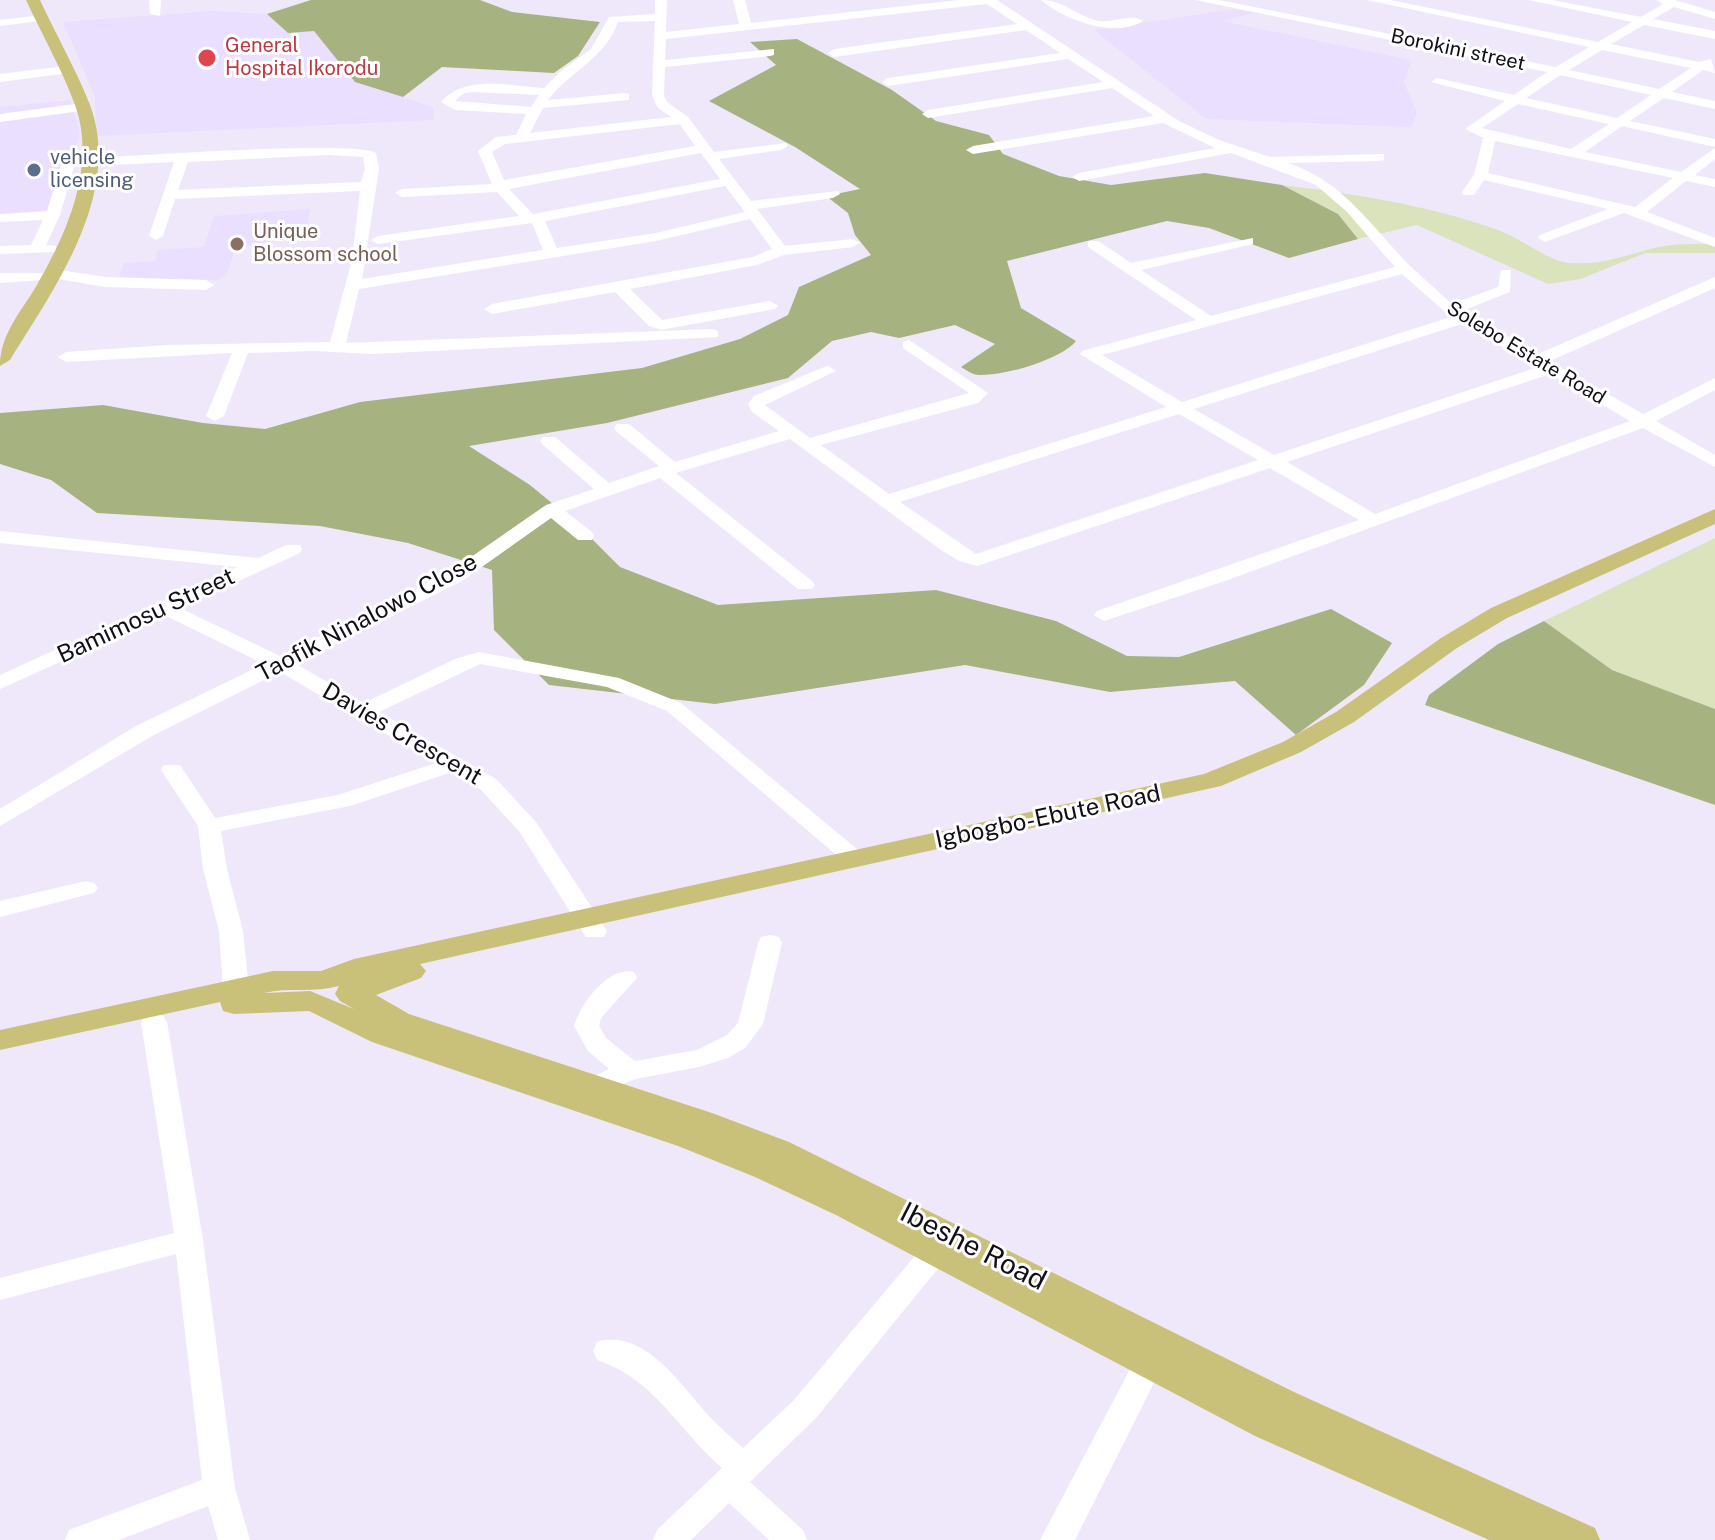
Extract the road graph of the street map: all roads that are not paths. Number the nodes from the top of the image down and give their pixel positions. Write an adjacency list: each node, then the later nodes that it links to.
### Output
1 (33, 0): 17 (main road)
2 (155, 0): 14 (street)
3 (661, 0): 16 (street)
4 (739, 0): 23 (street)
5 (989, 0): 21 (street, Solebo Estate Road); 23 (street)
6 (1047, 0): 18 (street)
7 (1201, 0): 13 (street, Borokini street)
8 (1373, 0): 22 (street)
9 (1559, 0): 10 (street)
10 (1539, 1): 19 (street); 22 (street)
11 (1668, 2): 15 (street); 19 (street)
12 (1279, 4): 13 (street)
13 (1258, 11): 27 (street, Borokini street)
14 (156, 14)
15 (1715, 16)
16 (661, 17): 25 (street); 41 (street)
17 (43, 18): 20 (street); 35 (main road)
18 (1137, 21)
19 (1645, 21): 24 (street); 26 (street)
20 (0, 23)
21 (1029, 26): 29 (street); 30 (street, Solebo Estate Road)
22 (1500, 26): 26 (street); 27 (street)
23 (746, 27): 25 (street)
24 (1715, 35)
25 (661, 36): 32 (street)
26 (1599, 46): 33 (street); 36 (street)
27 (1457, 49): 36 (street, Borokini street)
28 (770, 52): 32 (street)
29 (834, 53)
30 (1068, 55): 38 (street); 40 (street, Solebo Estate Road)
31 (1715, 56): 33 (street)
32 (660, 64): 52 (street)
33 (1699, 66): 34 (street); 42 (street)
34 (1715, 69)
35 (65, 70): 37 (street); 45 (main road)
36 (1559, 70): 42 (street, Borokini street); 44 (street)
37 (0, 78)
38 (888, 82)
39 (1437, 82): 44 (street)
40 (1116, 84): 49 (street); 51 (street, Solebo Estate Road)
41 (548, 92): 48 (street); 48 (street)
42 (1663, 93): 46 (street, Borokini street); 53 (street)
43 (625, 97): 48 (street)
44 (1515, 99): 53 (street); 54 (street)
45 (81, 103): 47 (street); 50 (street); 65 (main road)
46 (1715, 105)
47 (0, 108)
48 (535, 108): 55 (street)
49 (928, 114)
50 (0, 118)
51 (1168, 118): 58 (street, Solebo Estate Road); 59 (street)
52 (683, 120): 60 (street); 61 (street)
53 (1620, 122): 56 (street); 62 (street)
54 (1490, 136): 62 (street); 68 (street)
55 (521, 138): 60 (street); 74 (street)
56 (1715, 143)
57 (781, 146): 61 (street)
58 (1232, 149): 67 (street, Solebo Estate Road); 70 (street)
59 (973, 150)
60 (581, 151): 61 (street); 74 (street)
61 (707, 152): 71 (street)
62 (1576, 152): 69 (street)
63 (1715, 152): 69 (street)
64 (1379, 157): 67 (street)
65 (90, 158): 66 (street); 81 (street); 92 (main road)
66 (182, 158): 73 (street); 78 (street)
67 (1266, 160): 97 (street, Solebo Estate Road)
68 (1481, 175): 75 (street); 80 (street)
69 (1685, 176): 72 (street); 80 (street)
70 (1079, 177)
71 (730, 181): 79 (street); 83 (street)
72 (1715, 183)
73 (367, 186): 78 (street); 103 (street)
74 (501, 188): 76 (street); 83 (street)
75 (1469, 192)
76 (402, 193)
77 (833, 194): 79 (street)
78 (169, 195): 84 (street)
79 (751, 210): 94 (street); 95 (street)
80 (1631, 210): 85 (street); 89 (street)
81 (53, 215): 82 (street); 91 (street)
82 (0, 218)
83 (533, 218): 86 (street); 95 (street)
84 (156, 236)
85 (1545, 238)
86 (378, 240)
87 (1248, 241): 96 (street)
88 (853, 243): 94 (street)
89 (1715, 243)
90 (1093, 244): 96 (street)
91 (36, 249): 92 (street); 93 (street)
92 (66, 249): 99 (main road)
93 (0, 250)
94 (781, 251): 104 (street)
95 (552, 254): 103 (street)
96 (1128, 268): 108 (street)
97 (1405, 269): 107 (street, Solebo Estate Road); 108 (street)
98 (1506, 273): 107 (street)
99 (52, 275): 100 (street); 102 (street); 114 (main road)
100 (0, 278)
101 (1715, 282): 115 (street)
102 (206, 285)
103 (354, 285): 112 (street)
104 (617, 285): 105 (street); 106 (street)
105 (770, 306)
106 (492, 309)
107 (1457, 314): 115 (street, Solebo Estate Road); 118 (street)
108 (1207, 321): 118 (street)
109 (712, 334): 112 (street)
110 (909, 345): 122 (street, Taofik Ninalowo Close)
111 (242, 348): 112 (street); 113 (street); 119 (street)
112 (336, 349)
113 (66, 357)
114 (0, 360)
115 (1542, 365): 120 (street, Solebo Estate Road); 124 (street)
116 (828, 371): 122 (street)
117 (1715, 383): 120 (street)
118 (1180, 409): 124 (street); 128 (street)
119 (215, 416)
120 (1642, 421): 125 (street, Solebo Estate Road); 131 (street)
121 (623, 428): 126 (street)
122 (799, 439): 126 (street, Taofik Ninalowo Close); 128 (street)
123 (549, 441): 127 (street)
124 (1268, 461): 128 (street); 131 (street)
125 (1715, 462)
126 (668, 470): 127 (street, Taofik Ninalowo Close); 137 (street)
127 (607, 491): 129 (street, Taofik Ninalowo Close)
128 (886, 501)
129 (552, 509): 133 (street); 140 (street, Taofik Ninalowo Close)
130 (1715, 516): 147 (main road, Igbogbo-Ebute Road)
131 (1373, 520): 139 (street)
132 (1715, 528): 150 (main road, Igbogbo-Ebute Road)
133 (585, 536)
134 (0, 537): 136 (street)
135 (293, 549): 136 (street, Bamimosu Street)
136 (262, 564): 138 (street, Bamimosu Street)
137 (805, 585)
138 (165, 608): 140 (street, Davies Crescent); 141 (street, Bamimosu Street)
139 (1104, 615)
140 (281, 664): 142 (street, Davies Crescent); 145 (street, Taofik Ninalowo Close)
141 (0, 683)
142 (365, 711): 143 (street, Davies Crescent); 147 (street)
143 (455, 764): 146 (street); 150 (street, Davies Crescent)
144 (172, 770): 146 (street)
145 (0, 819)
146 (209, 826): 153 (street)
147 (855, 859): 150 (main road, Igbogbo-Ebute Road)
148 (86, 888): 149 (street)
149 (0, 909)
150 (592, 925): 154 (main road, Igbogbo-Ebute Road)
151 (770, 943): 158 (street)
152 (625, 978): 158 (street)
153 (236, 989): 154 (main road); 156 (main road)
154 (330, 992): 155 (main road); 159 (main road, Ibeshe Road); 161 (main road, Ibeshe Road)
155 (154, 1022): 157 (main road); 160 (street)
156 (0, 1040)
157 (0, 1054)
158 (629, 1070): 159 (street)
159 (595, 1087): 173 (main road, Ibeshe Road)
160 (189, 1240): 162 (street); 166 (street)
161 (935, 1252): 164 (main road, Ibeshe Road); 165 (street)
162 (0, 1289)
163 (608, 1351): 165 (street)
164 (1149, 1363): 171 (street); 172 (main road, Ibeshe Road)
165 (738, 1476): 169 (street); 170 (street)
166 (219, 1488): 167 (street); 168 (street)
167 (81, 1540)
168 (234, 1540)
169 (669, 1540)
170 (791, 1540)
171 (1056, 1540)
172 (1530, 1540)
173 (1581, 1540)

